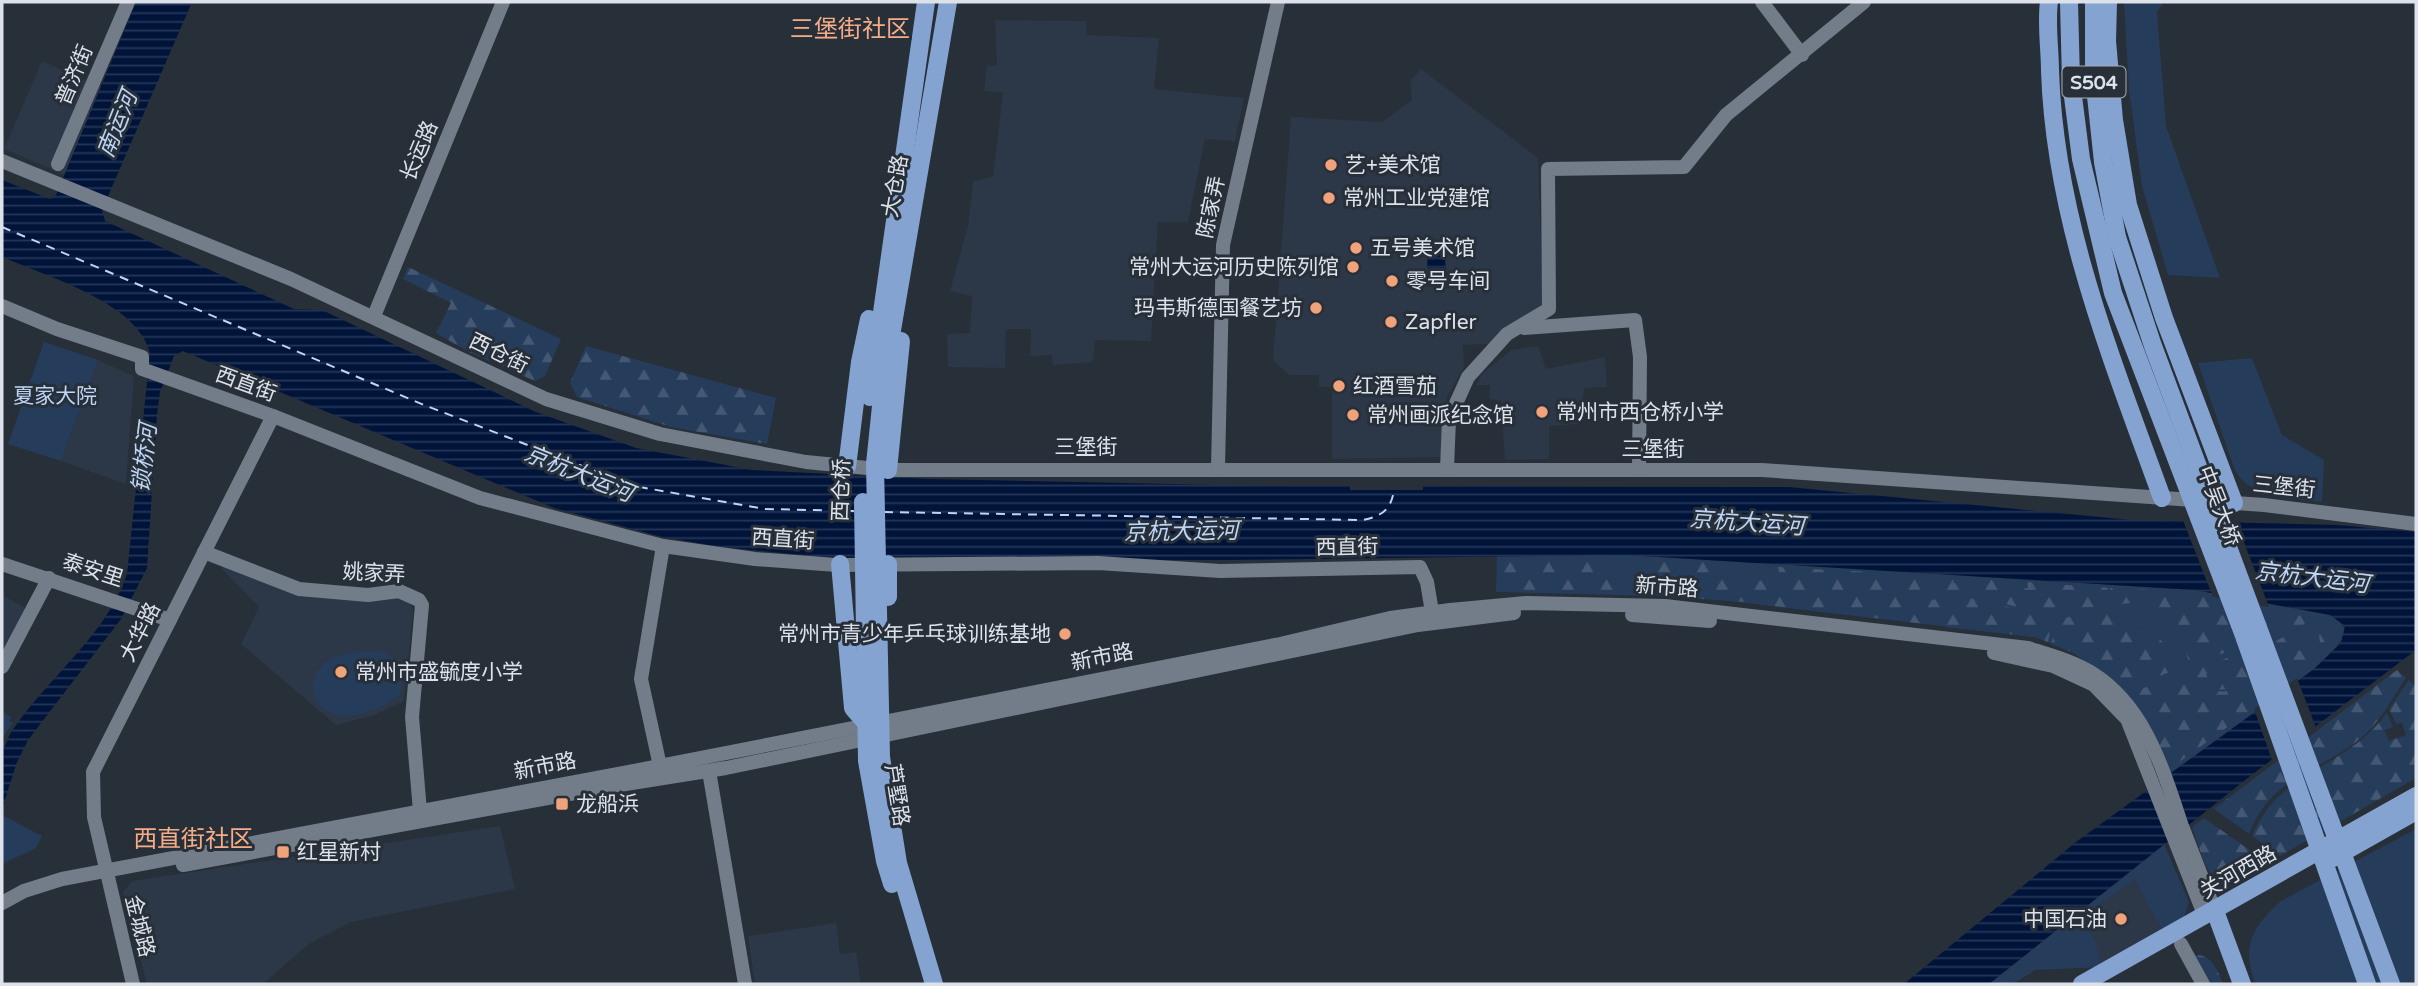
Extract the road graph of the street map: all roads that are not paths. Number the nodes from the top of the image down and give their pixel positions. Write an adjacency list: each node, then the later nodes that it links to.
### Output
1 (128, 2): 16 (street, 普济街)
2 (503, 2): 20 (street, 长运路)
3 (926, 2): 18 (main road, 大仓路)
4 (948, 2): 17 (main road, 大仓路)
5 (1278, 2): 25 (street, 陈家弄)
6 (1762, 2): 14 (street)
7 (1864, 2): 14 (street)
8 (2049, 2): 29 (main road)
9 (2069, 2): 47 (main road, 中吴大桥 / S504)
10 (2094, 2): 13 (main road, S504)
11 (2100, 2): 13 (main road)
12 (2108, 2): 30 (main road)
13 (2092, 36): 45 (main road, 中吴大桥 / S504)
14 (1802, 55): 21 (street)
15 (2, 161): 20 (street, 西仓街)
16 (58, 164)
17 (920, 175): 22 (main road, 大仓路); 27 (main road)
18 (901, 176): 22 (main road, 大仓路); 24 (main road)
19 (2, 306): 23 (street, 西直街)
20 (374, 316): 24 (street, 西仓街)
21 (1517, 328): 26 (street); 28 (street)
22 (878, 376): 38 (main road, 西仓桥)
23 (273, 416): 32 (street, 西直街); 33 (street, 大华路)
24 (847, 467): 27 (street, 西仓街)
25 (1218, 468): 26 (street, 三堡街); 27 (street, 三堡街)
26 (1447, 469): 28 (street, 三堡街)
27 (888, 470)
28 (1639, 470): 29 (street, 三堡街)
29 (2162, 498): 30 (street, 三堡街)
30 (2234, 503): 31 (street, 三堡街)
31 (2416, 524)
32 (663, 546): 35 (street, 西直街); 43 (street)
33 (204, 552): 40 (street, 大华路); 49 (street, 姚家弄)
34 (2, 564): 37 (street, 泰安里)
35 (840, 564): 36 (street, 西直街); 42 (main road)
36 (888, 564): 39 (street, 西直街); 42 (main road)
37 (49, 578): 40 (street, 泰安里); 41 (street)
38 (870, 607): 42 (main road, 芦墅路)
39 (1432, 612): 42 (street, 新市路); 46 (street, 新市路)
40 (170, 620): 51 (street, 大华路)
41 (2, 667)
42 (874, 731): 43 (street, 新市路); 44 (street, 新市路); 46 (street, 新市路); 58 (main road, 芦墅路); 59 (main road, 芦墅路)
43 (660, 766): 49 (street, 新市路)
44 (709, 771): 51 (street, 新市路); 57 (street)
45 (2313, 774): 67 (main road, 中吴大桥); 68 (main road)
46 (2159, 778): 54 (street)
47 (2295, 779): 65 (main road); 66 (main road, 中吴大桥)
48 (2416, 796): 54 (main road, 关河西路)
49 (420, 811): 51 (street, 新市路)
50 (2416, 811): 54 (main road, 关河西路)
51 (106, 874): 52 (street, 新市路); 53 (street, 新市路); 56 (street, 金城路)
52 (2, 903)
53 (2, 911)
54 (2212, 919): 55 (main road, 关河西路); 60 (main road, 关河西路); 63 (main road); 64 (main road)
55 (2181, 944): 61 (main road, 关河西路); 62 (street)
56 (133, 984)
57 (745, 984)
58 (923, 984)
59 (934, 984)
60 (2082, 984)
61 (2106, 984)
62 (2203, 984)
63 (2230, 984)
64 (2242, 984)
65 (2358, 984)
66 (2367, 984)
67 (2391, 984)
68 (2400, 984)

